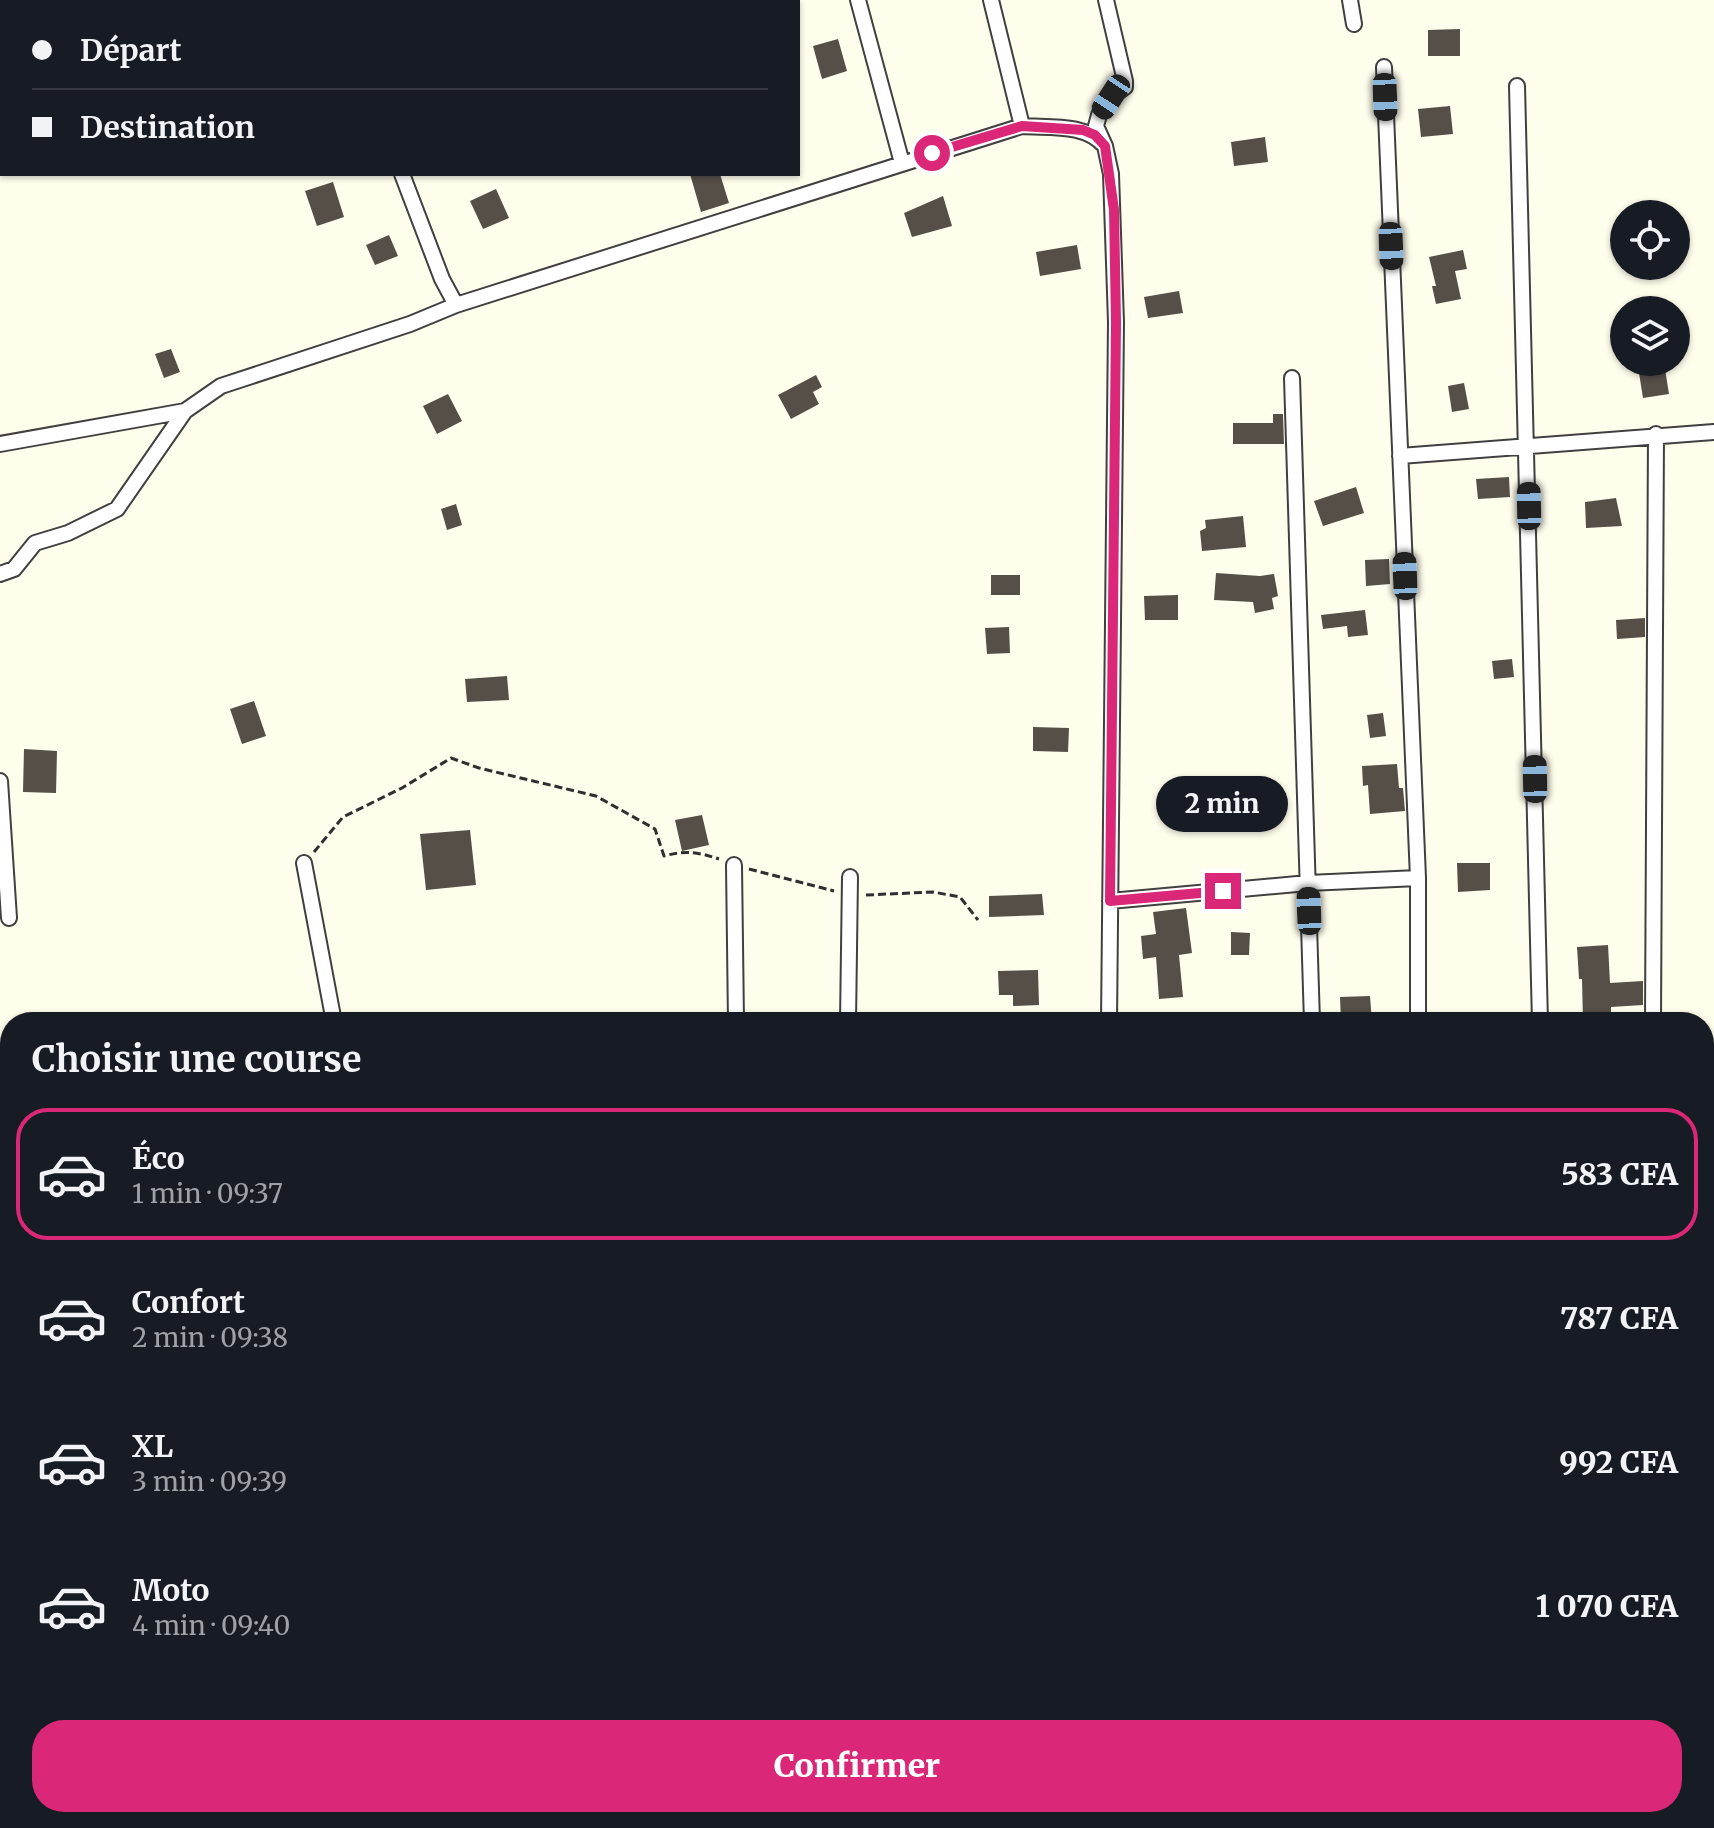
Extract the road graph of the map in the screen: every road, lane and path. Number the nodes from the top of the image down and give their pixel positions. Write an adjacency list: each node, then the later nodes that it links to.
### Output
1 (858, 0): 10 (street)
2 (991, 0): 8 (street)
3 (1106, 0): 9 (street)
4 (1350, 0): 5 (street)
5 (1354, 24)
6 (1384, 67): 19 (street)
7 (1517, 86): 18 (street)
8 (1022, 126): 9 (street); 10 (street)
9 (1105, 146): 28 (street)
10 (902, 163): 12 (street)
11 (403, 176): 12 (street)
12 (456, 305): 14 (street)
13 (1292, 378): 26 (street)
14 (185, 411): 17 (street); 20 (street)
15 (1714, 432): 16 (street)
16 (1656, 434): 18 (street); 38 (street)
17 (0, 444)
18 (1528, 445): 19 (street); 37 (street)
19 (1400, 456): 25 (street)
20 (0, 574)
21 (0, 781): 29 (street)
22 (304, 863): 23 (path); 31 (street)
23 (734, 865): 27 (path); 32 (street)
24 (850, 877): 27 (street)
25 (1418, 878): 26 (street); 36 (street)
26 (1308, 883): 28 (street); 35 (street)
27 (850, 895): 30 (path); 33 (street)
28 (1110, 901): 34 (street)
29 (0, 913)
30 (978, 920)
31 (332, 1012)
32 (736, 1012)
33 (848, 1012)
34 (1109, 1012)
35 (1312, 1012)
36 (1418, 1012)
37 (1540, 1012)
38 (1653, 1012)

